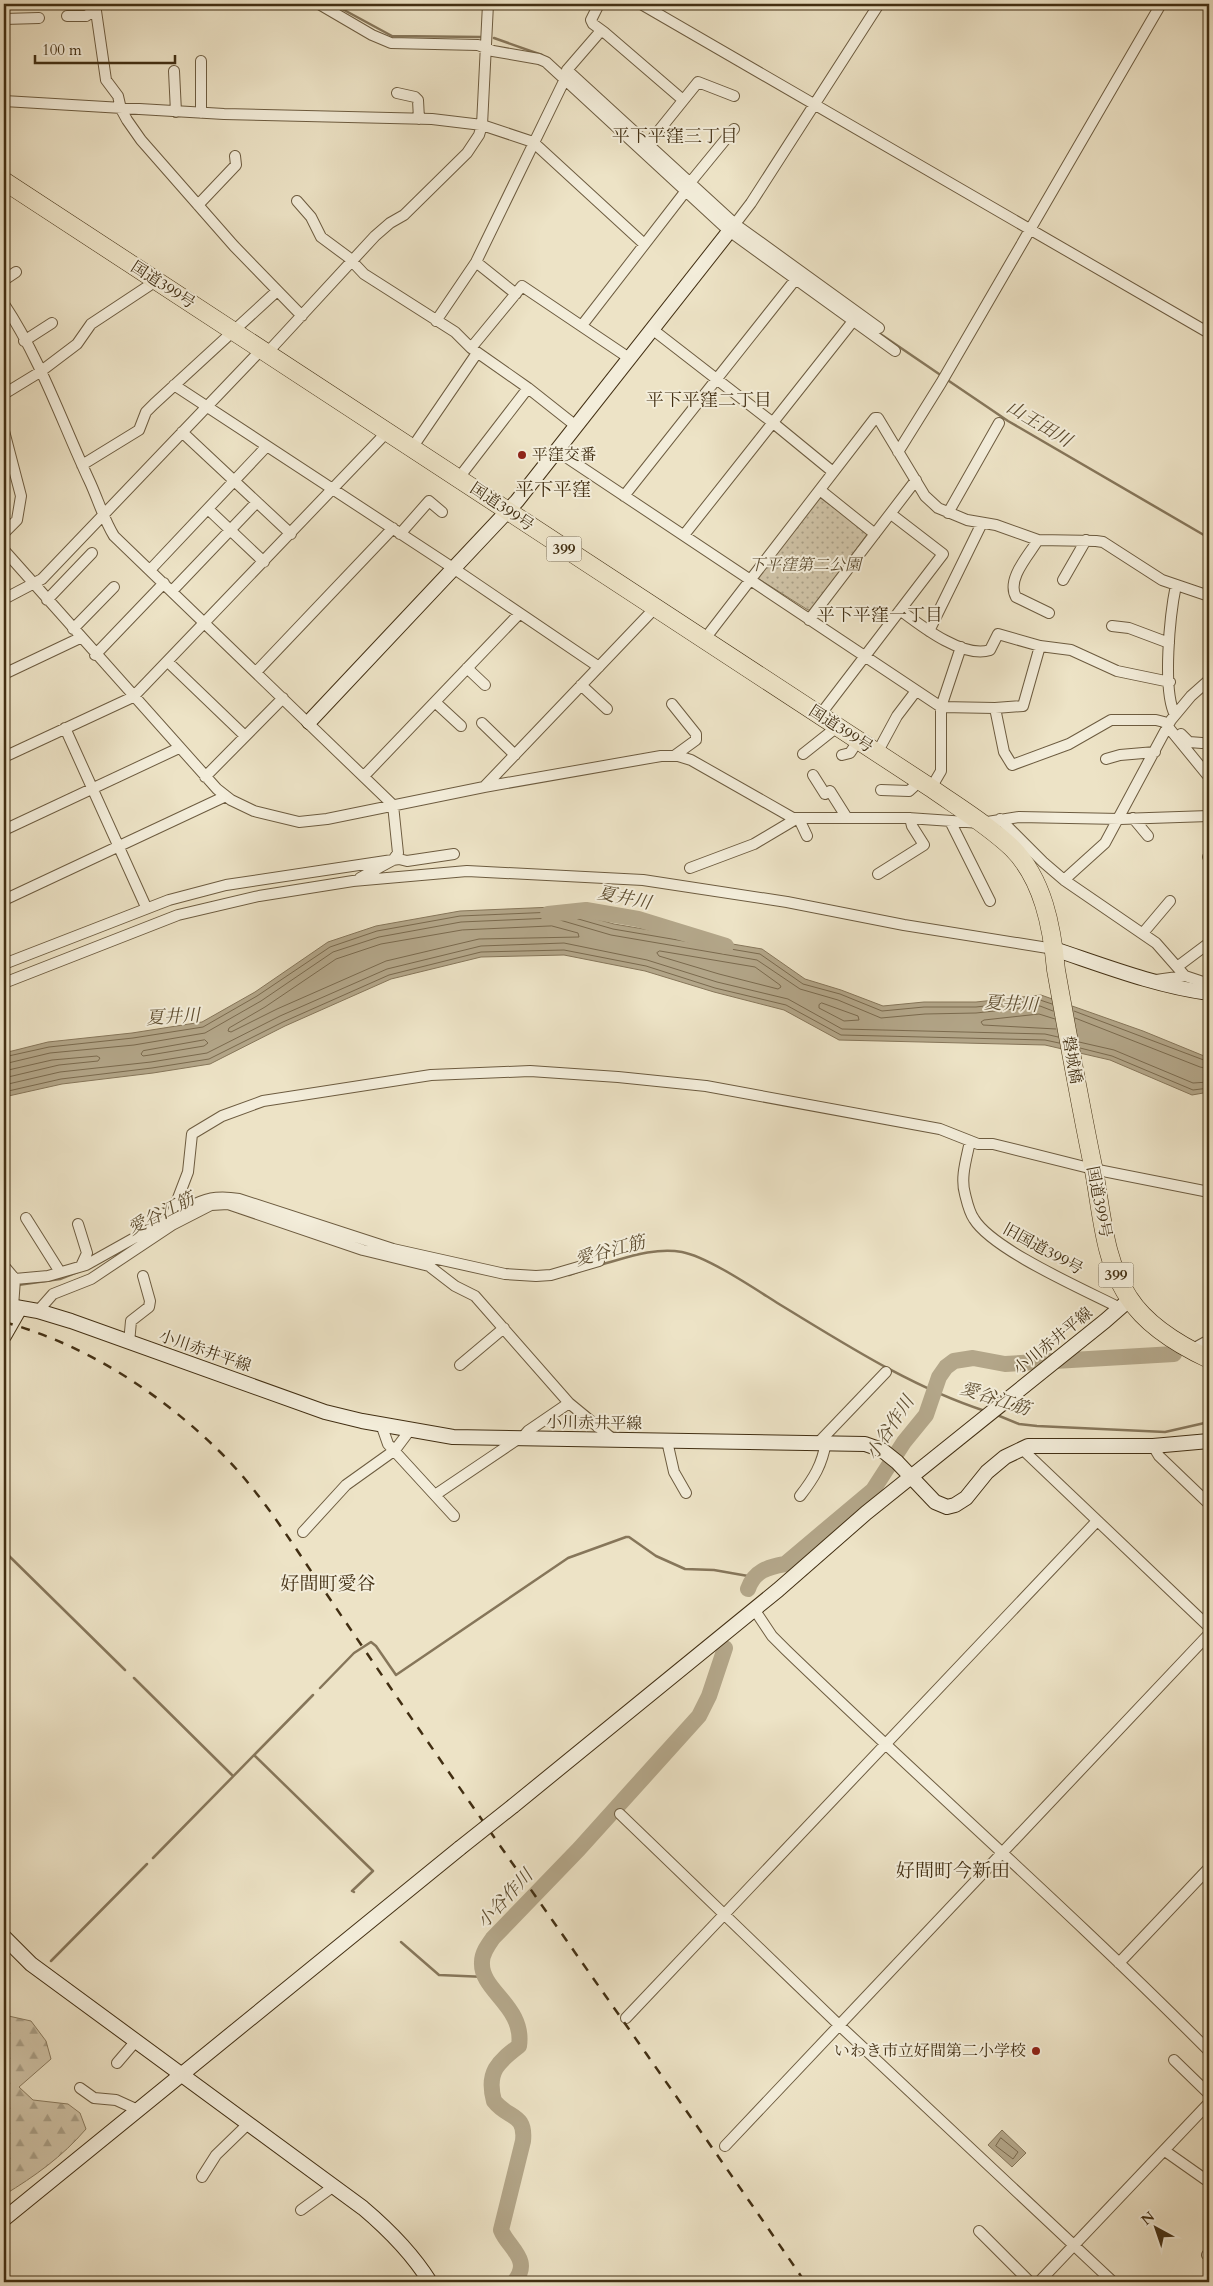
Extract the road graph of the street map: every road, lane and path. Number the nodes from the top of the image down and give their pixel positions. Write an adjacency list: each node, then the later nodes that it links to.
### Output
1 (319, 4): 12 (street)
2 (488, 4): 12 (street)
3 (599, 4): 11 (street)
4 (641, 4): 20 (street)
5 (879, 4): 20 (street)
6 (1161, 4): 35 (street)
7 (95, 7): 8 (street); 21 (street)
8 (66, 16)
9 (39, 18): 10 (street)
10 (4, 19)
11 (604, 32): 15 (street); 18 (street)
12 (486, 49): 15 (street); 25 (street)
13 (201, 61): 23 (street)
14 (174, 71): 22 (street)
15 (566, 76): 27 (street); 28 (street)
16 (397, 93): 24 (street)
17 (734, 96): 18 (street)
18 (683, 100): 28 (street)
19 (4, 101): 21 (street)
20 (815, 106): 34 (street); 35 (street)
21 (121, 109): 22 (street); 33 (street)
22 (176, 112): 23 (street)
23 (201, 113): 24 (street)
24 (419, 119): 25 (street)
25 (482, 125): 27 (street); 37 (street)
26 (734, 128): 31 (street)
27 (533, 142): 36 (street); 38 (street)
28 (645, 148): 31 (street)
29 (235, 156): 33 (street)
30 (4, 181): 42 (highway, 国道399号 / 399)
31 (687, 188): 34 (street); 36 (street)
32 (297, 201): 37 (street)
33 (198, 205): 43 (street)
34 (732, 227): 40 (street); 52 (street)
35 (1029, 229): 54 (street); 75 (street)
36 (643, 243): 50 (street)
37 (352, 262): 46 (street); 48 (street)
38 (476, 262): 44 (street); 48 (street)
39 (16, 272): 41 (street)
40 (799, 276): 47 (street); 61 (street)
41 (4, 280)
42 (156, 281): 53 (highway, 国道399号 / 399); 60 (street)
43 (277, 291): 46 (street); 53 (street)
44 (516, 294): 50 (street); 56 (street)
45 (4, 304): 55 (street)
46 (302, 316): 57 (street)
47 (856, 317): 51 (street); 58 (street); 66 (street)
48 (436, 321): 56 (street)
49 (52, 323): 55 (street)
50 (583, 324): 59 (street)
51 (879, 328)
52 (652, 329): 59 (street); 61 (street)
53 (234, 331): 57 (highway, 国道399号 / 399); 62 (street)
54 (1209, 333)
55 (24, 341): 60 (street)
56 (474, 350): 63 (street); 73 (street)
57 (264, 351): 65 (street); 71 (highway, 国道399号 / 399)
58 (895, 351)
59 (629, 358): 68 (street)
60 (40, 372): 64 (street); 77 (street)
61 (717, 378): 66 (street); 84 (street)
62 (174, 385): 65 (street); 77 (street)
63 (528, 388): 68 (street); 79 (street)
64 (4, 394)
65 (207, 406): 70 (street); 72 (street)
66 (772, 422): 78 (street); 98 (street)
67 (998, 423): 89 (street)
68 (576, 426): 74 (street)
69 (4, 431): 76 (street)
70 (182, 432): 81 (street); 91 (street)
71 (387, 432): 73 (highway, 国道399号 / 399); 82 (street)
72 (268, 446): 81 (street); 82 (street)
73 (412, 448): 79 (highway, 国道399号 / 399)
74 (557, 451): 84 (street); 87 (street)
75 (898, 452): 78 (street); 80 (street)
76 (7, 456): 95 (street)
77 (82, 465): 91 (street)
78 (833, 472): 83 (street)
79 (458, 479): 87 (highway, 国道399号 / 399)
80 (916, 480): 89 (street); 90 (street)
81 (234, 482): 85 (street); 86 (street)
82 (333, 489): 94 (street); 96 (street)
83 (820, 490): 97 (street); 107 (street)
84 (624, 496): 98 (street)
85 (257, 502): 93 (street); 96 (street)
86 (208, 509): 93 (street); 105 (street)
87 (508, 511): 104 (street); 116 (highway, 国道399号 / 399)
88 (442, 512): 94 (street)
89 (948, 513): 92 (street)
90 (891, 514): 97 (street); 117 (street)
91 (103, 516): 105 (street); 109 (street)
92 (982, 523): 99 (street); 124 (street)
93 (231, 530): 103 (street); 112 (street)
94 (397, 531): 104 (street); 135 (street)
95 (4, 533)
96 (291, 534): 103 (street)
97 (875, 534): 120 (street)
98 (684, 535): 107 (street)
99 (1038, 540): 100 (street); 118 (street)
100 (1086, 540): 106 (street); 110 (street)
101 (4, 550): 109 (street)
102 (92, 553): 115 (street)
103 (264, 562): 121 (street)
104 (453, 568): 119 (street); 151 (street)
105 (150, 570): 108 (street)
106 (1063, 580)
107 (749, 581): 120 (street); 126 (street)
108 (164, 584): 112 (street); 130 (street)
109 (33, 585): 114 (street); 115 (street)
110 (1176, 585): 113 (street); 127 (street)
111 (114, 587): 123 (street)
112 (172, 591): 121 (street)
113 (1209, 596)
114 (4, 599)
115 (47, 600): 123 (street)
116 (655, 608): 126 (highway, 国道399号 / 399); 133 (street)
117 (900, 610): 124 (street); 131 (street)
118 (1048, 613)
119 (519, 614): 133 (street); 134 (street)
120 (810, 620): 131 (street)
121 (206, 623): 132 (street); 135 (street)
122 (1112, 626): 127 (street)
123 (73, 630): 125 (street)
124 (928, 631): 128 (street)
125 (80, 638): 130 (street); 136 (street)
126 (704, 640): 149 (highway, 国道399号 / 399)
127 (1169, 643): 138 (street)
128 (961, 646): 129 (street); 146 (street)
129 (1040, 646): 138 (street); 147 (street)
130 (95, 655): 142 (street)
131 (864, 657): 141 (street); 149 (street)
132 (168, 662): 142 (street); 156 (street)
133 (599, 667): 140 (street)
134 (467, 668): 139 (street); 144 (street)
135 (256, 672): 143 (street)
136 (4, 674)
137 (1209, 680): 150 (street)
138 (1170, 682): 150 (street)
139 (485, 685)
140 (581, 686): 148 (street); 163 (street)
141 (916, 691): 146 (street); 161 (street)
142 (133, 697): 155 (street); 159 (street)
143 (282, 698): 151 (street); 156 (street)
144 (435, 702): 153 (street); 169 (street)
145 (672, 704): 165 (street)
146 (941, 707): 147 (street); 172 (street)
147 (995, 708): 150 (street)
148 (607, 709)
149 (820, 715): 154 (highway, 国道399号 / 399)
150 (1171, 721): 158 (street); 160 (street); 171 (street)
151 (309, 722): 169 (street)
152 (482, 724): 163 (street)
153 (460, 726)
154 (837, 727): 157 (highway, 国道399号 / 399); 162 (street)
155 (65, 728): 166 (street); 174 (street)
156 (245, 736): 170 (street)
157 (858, 740): 161 (highway, 国道399号 / 399); 164 (street)
158 (1202, 743)
159 (179, 748): 170 (street); 174 (street)
160 (1155, 752): 167 (street); 184 (street)
161 (877, 753): 172 (highway, 国道399号 / 399)
162 (803, 754)
163 (515, 755): 173 (street)
164 (842, 755)
165 (674, 756): 173 (street); 182 (street)
166 (4, 757)
167 (1106, 759)
168 (814, 775): 179 (street)
169 (364, 776): 177 (street)
170 (205, 777): 176 (street)
171 (1209, 777)
172 (925, 784): 175 (street); 186 (highway, 国道399号 / 399)
173 (484, 787): 177 (street)
174 (92, 789): 187 (street); 190 (street)
175 (881, 790)
176 (226, 796): 177 (street); 190 (street)
177 (393, 805): 192 (street)
178 (1209, 816): 181 (street)
179 (847, 818): 180 (street); 182 (street)
180 (910, 818): 185 (street); 194 (street)
181 (1132, 818): 184 (street); 189 (street)
182 (797, 819): 188 (street); 193 (street)
183 (1000, 819): 184 (street); 186 (street); 195 (street)
184 (1120, 819): 195 (street)
185 (950, 821): 186 (street); 199 (street)
186 (981, 823): 203 (highway, 国道399号 / 399)
187 (4, 830)
188 (807, 836)
189 (1148, 836)
190 (118, 846): 197 (street); 200 (street)
191 (454, 854): 192 (street)
192 (393, 860): 196 (street); 200 (street)
193 (690, 868)
194 (878, 874)
195 (1064, 880): 201 (street)
196 (357, 881): 203 (street); 209 (street)
197 (4, 900)
198 (1170, 901): 201 (street)
199 (990, 902)
200 (146, 907): 204 (street)
201 (1143, 933): 205 (street)
202 (1209, 944): 205 (street)
203 (1054, 949): 206 (highway, 国道399号 / 399); 208 (street)
204 (4, 962)
205 (1177, 967): 207 (street)
206 (1056, 970): 213 (highway, 磐城橋 / 399)
207 (1185, 976): 208 (street); 210 (street)
208 (1152, 982): 211 (street)
209 (4, 983)
210 (1209, 984)
211 (1209, 993)
212 (970, 1141): 214 (street); 217 (street); 225 (street, 旧国道399号)
213 (1088, 1150): 214 (highway, 国道399号 / 399)
214 (1094, 1169): 215 (street); 225 (highway, 国道399号 / 399)
215 (1209, 1192)
216 (26, 1218): 222 (street)
217 (170, 1219): 219 (street); 221 (street)
218 (78, 1224): 221 (street)
219 (599, 1261)
220 (4, 1266): 224 (street)
221 (81, 1266): 222 (street)
222 (60, 1272): 224 (street)
223 (143, 1276): 231 (street)
224 (14, 1279): 226 (street)
225 (1125, 1304): 232 (highway, 国道399号 / 399); 247 (street, 小川赤井平線)
226 (12, 1307): 227 (street, 小川赤井平線); 229 (street)
227 (38, 1311): 228 (street); 231 (street, 小川赤井平線)
228 (504, 1328): 234 (street); 236 (street)
229 (4, 1336)
230 (1209, 1340): 232 (street)
231 (129, 1342): 237 (street, 小川赤井平線)
232 (1191, 1350): 233 (highway, 国道399号 / 399)
233 (1209, 1359)
234 (460, 1365)
235 (886, 1372): 243 (street)
236 (569, 1403): 239 (street); 240 (street)
237 (381, 1424): 238 (street, 小川赤井平線); 246 (street)
238 (410, 1430): 239 (street, 小川赤井平線); 246 (street)
239 (520, 1440): 240 (street, 小川赤井平線); 249 (street)
240 (614, 1440): 241 (street, 小川赤井平線)
241 (668, 1441): 243 (street, 小川赤井平線); 248 (street)
242 (1209, 1441): 244 (street)
243 (822, 1442): 247 (street, 小川赤井平線); 250 (street)
244 (1153, 1446): 245 (street); 251 (street)
245 (1021, 1448): 247 (street); 253 (street)
246 (395, 1450): 249 (street); 254 (street)
247 (911, 1477): 255 (street)
248 (686, 1493)
249 (435, 1495): 252 (street)
250 (800, 1496)
251 (1209, 1504)
252 (454, 1516)
253 (1097, 1521): 256 (street); 258 (street)
254 (303, 1532)
255 (754, 1608): 258 (street); 271 (street, bridge)
256 (1209, 1627)
257 (1209, 1634): 260 (street)
258 (885, 1745): 260 (street); 262 (street)
259 (620, 1814): 262 (street)
260 (1003, 1852): 264 (street); 266 (street)
261 (1209, 1868): 264 (street)
262 (724, 1913): 265 (street); 266 (street)
263 (5, 1941): 267 (street)
264 (1119, 1963): 268 (street)
265 (626, 2018)
266 (839, 2025): 277 (street); 285 (street)
267 (135, 2042): 270 (street); 271 (street)
268 (1209, 2051)
269 (1174, 2060): 273 (street)
270 (117, 2063)
271 (181, 2074): 275 (street); 276 (street)
272 (80, 2088): 275 (street)
273 (1209, 2094)
274 (1209, 2103): 278 (street)
275 (138, 2110): 283 (street)
276 (249, 2122): 279 (street); 281 (street)
277 (725, 2146)
278 (1165, 2151): 280 (street); 285 (street)
279 (202, 2177)
280 (1209, 2182)
281 (334, 2186): 282 (street); 286 (street)
282 (301, 2210)
283 (4, 2219)
284 (978, 2231): 287 (street)
285 (1074, 2246): 288 (street); 289 (street)
286 (430, 2282)
287 (1030, 2282)
288 (1039, 2282)
289 (1113, 2282)

